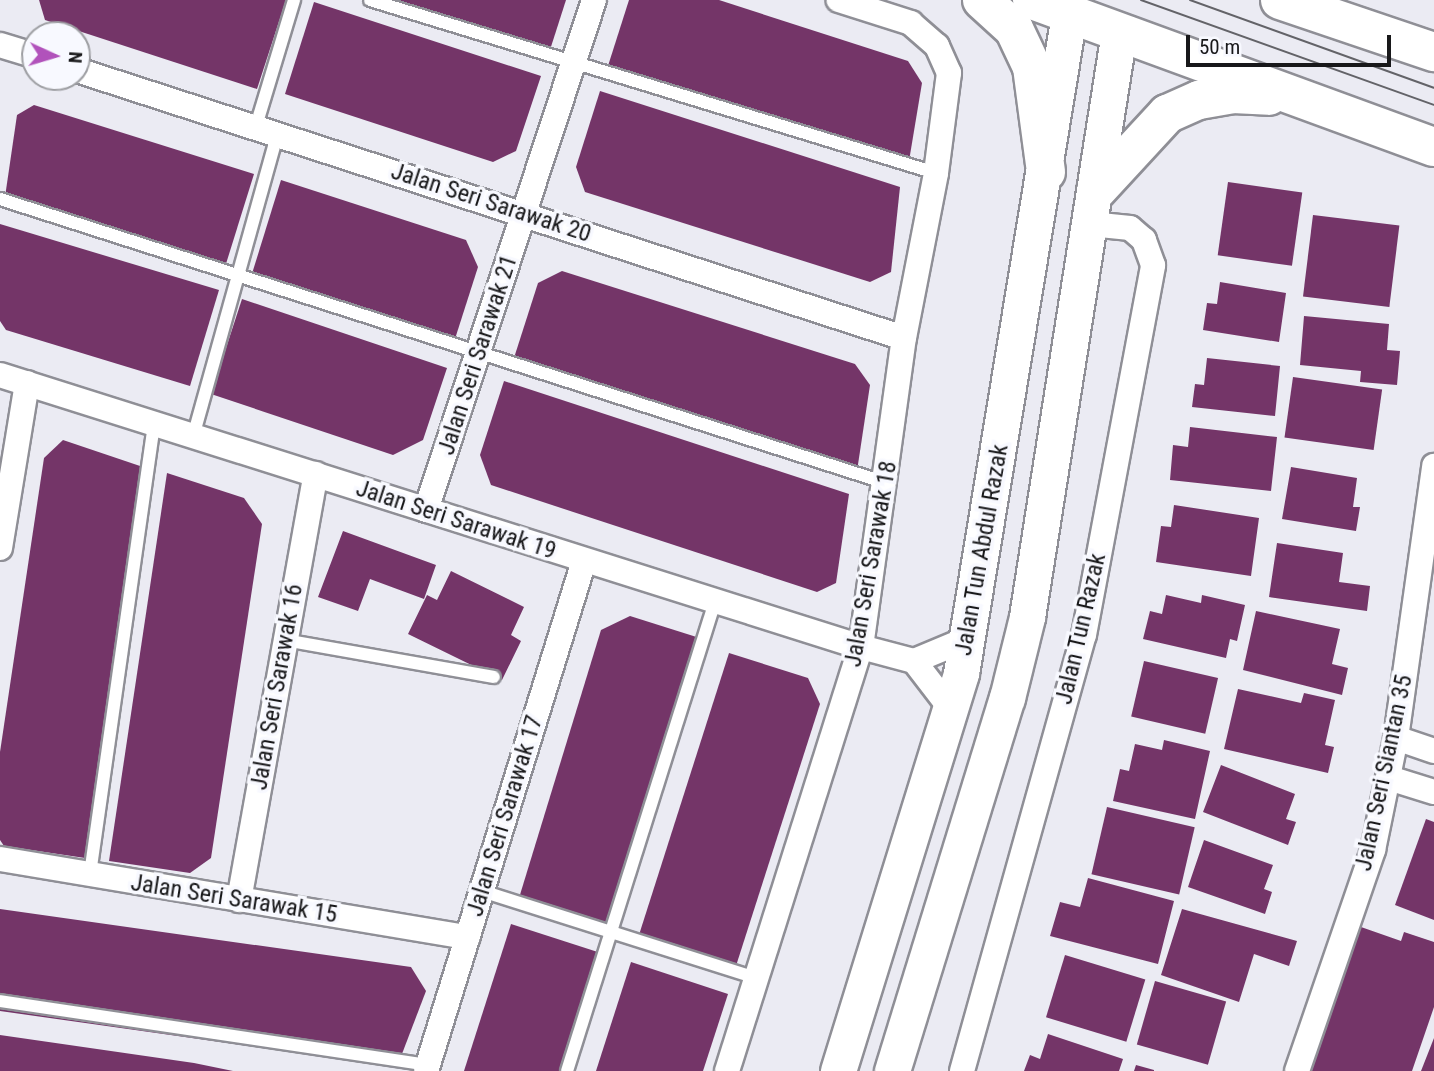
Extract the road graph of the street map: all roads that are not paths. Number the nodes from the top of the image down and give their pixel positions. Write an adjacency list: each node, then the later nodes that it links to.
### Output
1 (294, 0): 16 (lane)
2 (370, 0): 13 (lane)
3 (593, 0): 13 (street, Jalan Seri Sarawak 21)
4 (839, 0): 19 (street, Jalan Seri Sarawak 18)
5 (982, 0): 18 (highway)
6 (1032, 0): 8 (highway)
7 (1280, 0): 12 (highway)
8 (1080, 8): 9 (highway); 18 (main road, Jalan Tun Abdul Razak)
9 (1114, 16): 15 (highway); 21 (main road)
10 (0, 45): 11 (street)
11 (21, 52)
12 (1434, 52)
13 (573, 64): 19 (lane); 22 (street, Jalan Seri Sarawak 21)
14 (91, 74): 16 (street, Jalan Seri Sarawak 20)
15 (1295, 97): 17 (highway); 21 (highway)
16 (267, 130): 22 (street, Jalan Seri Sarawak 20); 23 (lane)
17 (1434, 147)
18 (1046, 172): 37 (main road, Jalan Tun Abdul Razak)
19 (936, 173): 24 (street, Jalan Seri Sarawak 18)
20 (0, 199): 23 (lane)
21 (1093, 208): 59 (main road); 60 (street, Jalan Tun Razak)
22 (524, 214): 24 (street, Jalan Seri Sarawak 20); 25 (street, Jalan Seri Sarawak 21)
23 (237, 277): 25 (lane); 29 (lane)
24 (904, 338): 32 (street, Jalan Seri Sarawak 18)
25 (478, 355): 32 (lane); 33 (street, Jalan Seri Sarawak 21)
26 (0, 375): 27 (street, Jalan Seri Sarawak 19)
27 (27, 383): 28 (street, Jalan Seri Sarawak 19); 34 (street)
28 (154, 421): 29 (street, Jalan Seri Sarawak 19); 48 (lane)
29 (194, 433): 31 (street, Jalan Seri Sarawak 19)
30 (1434, 469): 43 (street, Jalan Seri Siantan 35)
31 (316, 474): 33 (street, Jalan Seri Sarawak 19); 38 (street, Jalan Seri Sarawak 16)
32 (886, 483): 39 (street, Jalan Seri Sarawak 18)
33 (426, 510): 35 (street, Jalan Seri Sarawak 19)
34 (0, 548)
35 (584, 561): 36 (street, Jalan Seri Sarawak 19); 49 (street, Jalan Seri Sarawak 17)
36 (715, 601): 39 (street, Jalan Seri Sarawak 19); 51 (lane)
37 (967, 639): 40 (street); 42 (main road, Jalan Tun Abdul Razak)
38 (284, 640): 41 (lane); 50 (street, Jalan Seri Sarawak 16)
39 (861, 647): 40 (street, Jalan Seri Sarawak 19); 53 (street, Jalan Seri Sarawak 18)
40 (914, 661): 42 (street)
41 (494, 677)
42 (950, 708): 58 (main road, Jalan Tun Abdul Razak)
43 (1396, 738): 44 (street); 45 (street, Jalan Seri Siantan 35)
44 (1434, 751)
45 (1389, 778): 46 (street); 61 (street, Jalan Seri Siantan 35)
46 (1434, 792)
47 (0, 859): 48 (street, Jalan Seri Sarawak 15)
48 (90, 874): 50 (street, Jalan Seri Sarawak 15)
49 (482, 891): 51 (lane); 52 (street, Jalan Seri Sarawak 17)
50 (239, 901): 52 (street, Jalan Seri Sarawak 15)
51 (611, 932): 53 (lane); 56 (lane)
52 (468, 937): 55 (street, Jalan Seri Sarawak 17)
53 (756, 978): 57 (street, Jalan Seri Sarawak 18)
54 (0, 1001): 55 (lane)
55 (427, 1068)
56 (568, 1071)
57 (727, 1071)
58 (838, 1071)
59 (892, 1071)
60 (962, 1071)
61 (1297, 1071)

